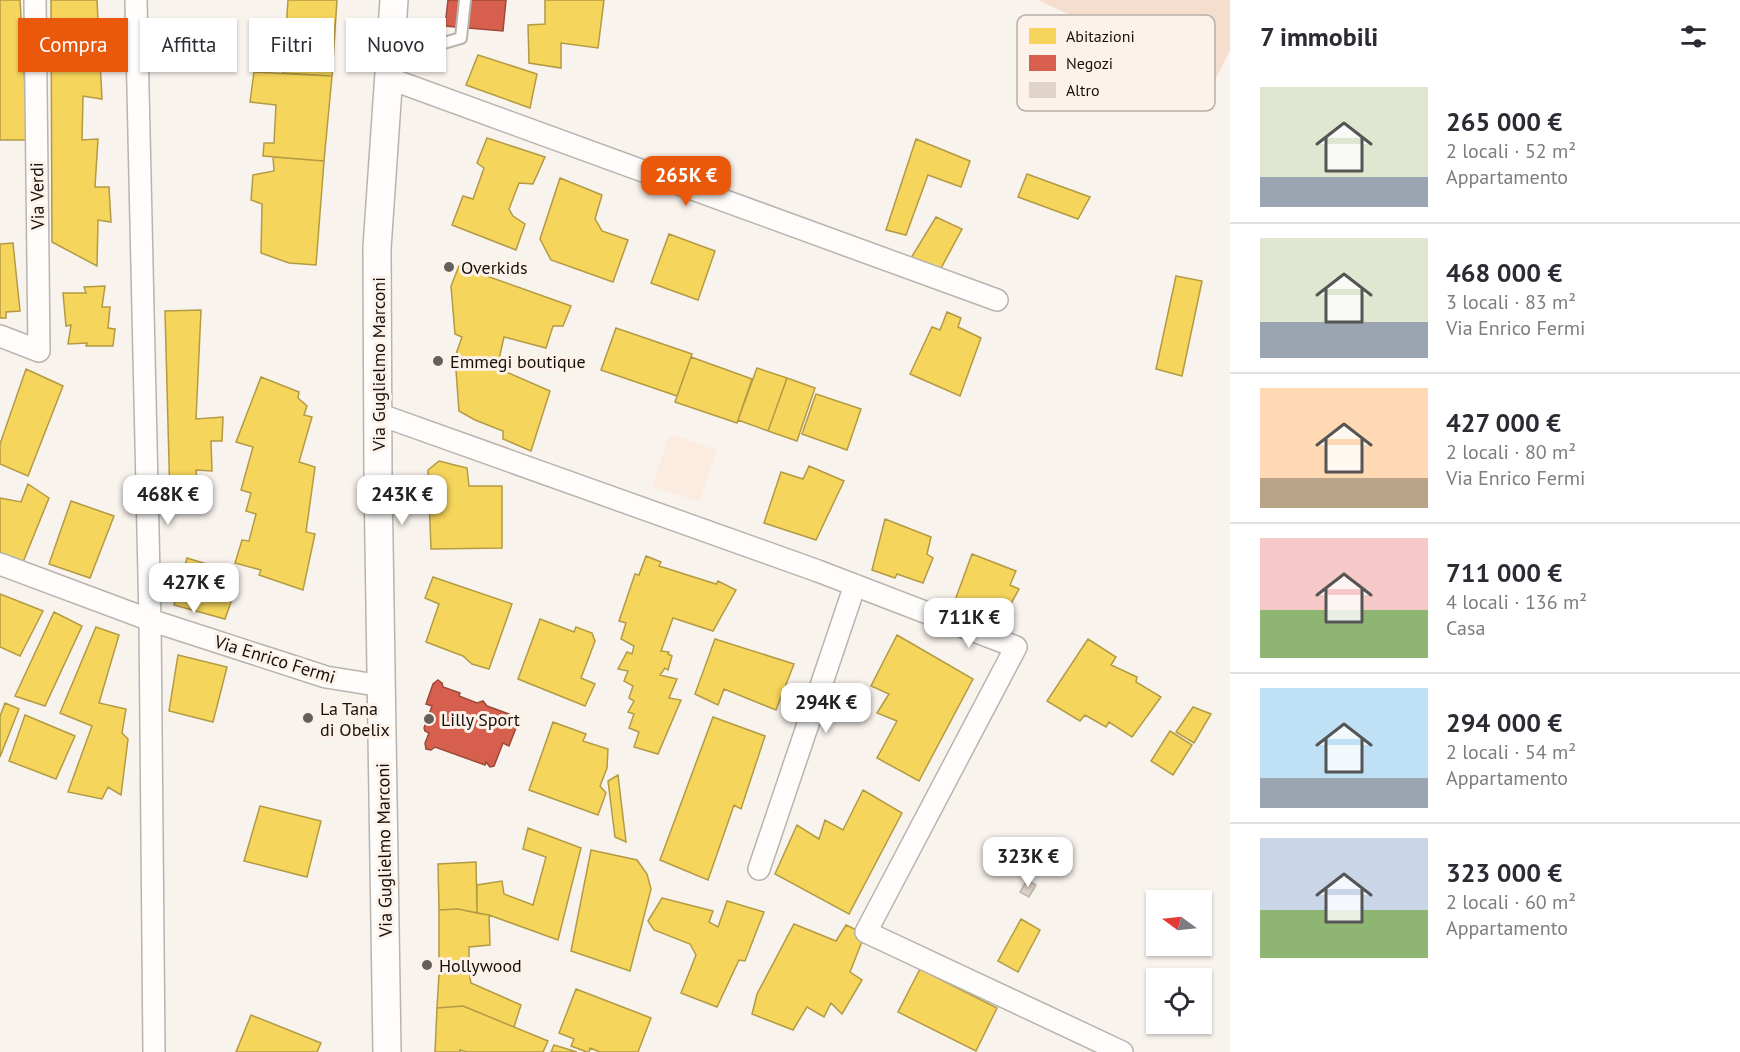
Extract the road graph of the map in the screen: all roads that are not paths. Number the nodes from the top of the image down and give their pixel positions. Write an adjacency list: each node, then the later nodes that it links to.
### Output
1 (35, 0): 10 (street, Via Verdi)
2 (136, 0): 14 (street)
3 (394, 0): 5 (street, Via Guglielmo Marconi)
4 (465, 0): 6 (lane)
5 (393, 18)
6 (446, 44)
7 (389, 72): 11 (street, Via Guglielmo Marconi)
8 (399, 72): 9 (street)
9 (997, 300)
10 (0, 336)
11 (378, 414): 13 (street); 15 (street, Via Guglielmo Marconi)
12 (0, 564): 14 (street, Via Enrico Fermi)
13 (855, 585): 16 (street); 19 (street)
14 (150, 621): 15 (street, Via Enrico Fermi); 17 (street)
15 (382, 686): 18 (street, Via Guglielmo Marconi)
16 (759, 869)
17 (154, 1052)
18 (387, 1052)
19 (1122, 1052)

